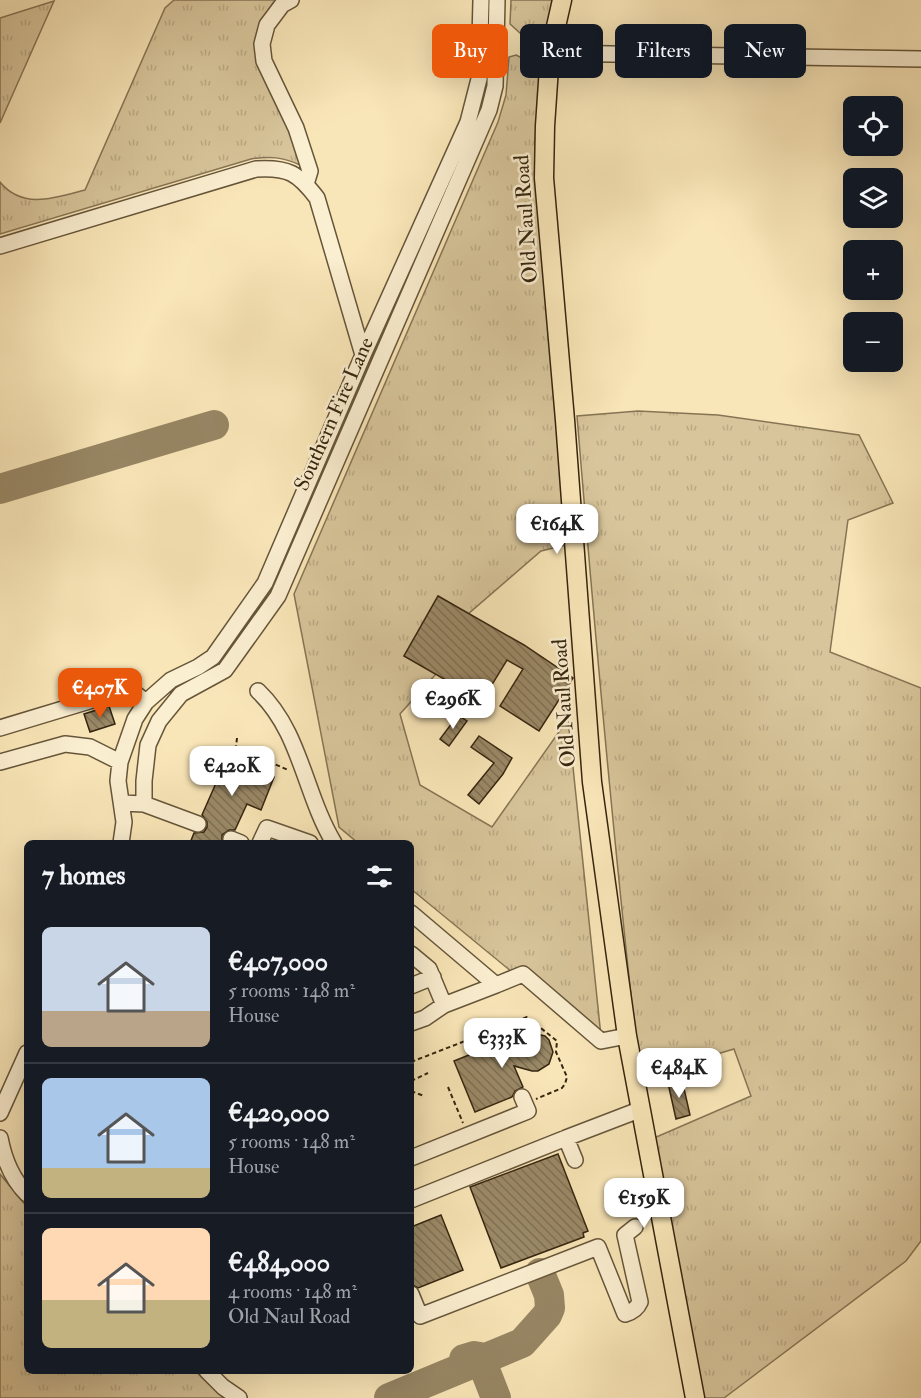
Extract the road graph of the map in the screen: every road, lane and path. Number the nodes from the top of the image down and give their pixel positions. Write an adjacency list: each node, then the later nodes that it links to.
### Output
1 (291, 0): 9 (street)
2 (481, 0): 11 (street)
3 (497, 0): 22 (street, Southern Fire Lane)
4 (562, 0): 5 (main road, Old Naul Road)
5 (557, 24)
6 (603, 54): 7 (street)
7 (921, 59)
8 (548, 78): 35 (main road, Old Naul Road)
9 (306, 184): 10 (street); 11 (street)
10 (0, 246)
11 (363, 355): 13 (street)
12 (258, 691): 27 (street)
13 (146, 702): 14 (street); 19 (street)
14 (0, 728)
15 (237, 738): 17 (path)
16 (263, 749): 17 (path)
17 (260, 758): 20 (path)
18 (0, 762): 19 (street)
19 (120, 762): 21 (street)
20 (288, 770)
21 (122, 803): 22 (street); 24 (street)
22 (144, 804): 23 (street)
23 (198, 824)
24 (121, 840)
25 (261, 840): 26 (street)
26 (301, 840)
27 (333, 840)
28 (414, 916): 32 (street)
29 (414, 956): 30 (street)
30 (433, 977): 31 (street); 33 (street)
31 (414, 985)
32 (496, 985): 33 (street); 35 (street)
33 (444, 1005): 34 (street)
34 (414, 1022)
35 (627, 1036): 44 (main road, Old Naul Road)
36 (24, 1060): 45 (street)
37 (414, 1061): 43 (path)
38 (428, 1073): 39 (path)
39 (414, 1080)
40 (448, 1087): 46 (path)
41 (414, 1092): 42 (path)
42 (424, 1096)
43 (523, 1100): 46 (street)
44 (639, 1110): 48 (street); 53 (main road, Old Naul Road)
45 (0, 1113)
46 (468, 1135): 49 (street)
47 (0, 1138): 51 (street)
48 (566, 1138): 50 (street); 52 (street)
49 (414, 1157)
50 (575, 1160)
51 (24, 1191)
52 (414, 1199)
53 (648, 1223): 54 (street); 57 (main road, Old Naul Road)
54 (414, 1301)
55 (210, 1374): 56 (street)
56 (239, 1398)
57 (695, 1398)

